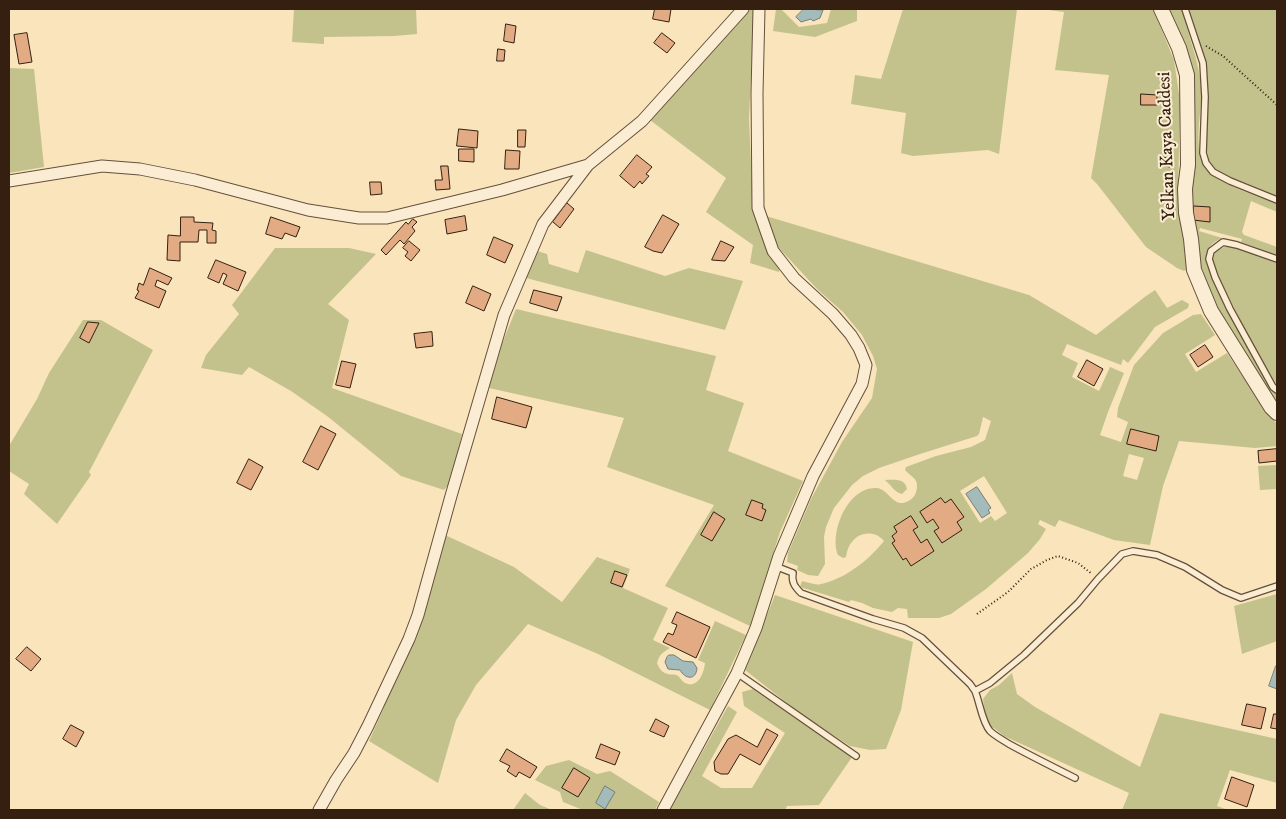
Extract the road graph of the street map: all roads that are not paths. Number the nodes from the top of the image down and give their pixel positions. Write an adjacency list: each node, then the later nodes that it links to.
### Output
1 (743, 9): 5 (street)
2 (759, 9): 11 (street)
3 (1161, 9): 10 (street, Yelkan Kaya Caddesi)
4 (1185, 9): 7 (lane)
5 (588, 165): 6 (street); 17 (street)
6 (9, 180)
7 (1277, 200)
8 (1277, 259): 9 (lane)
9 (1277, 390)
10 (1277, 413)
11 (775, 566): 13 (street); 14 (lane)
12 (1277, 586): 14 (lane)
13 (736, 674): 15 (lane); 18 (street)
14 (975, 691): 16 (lane)
15 (856, 756)
16 (1075, 778)
17 (318, 810)
18 (662, 810)

